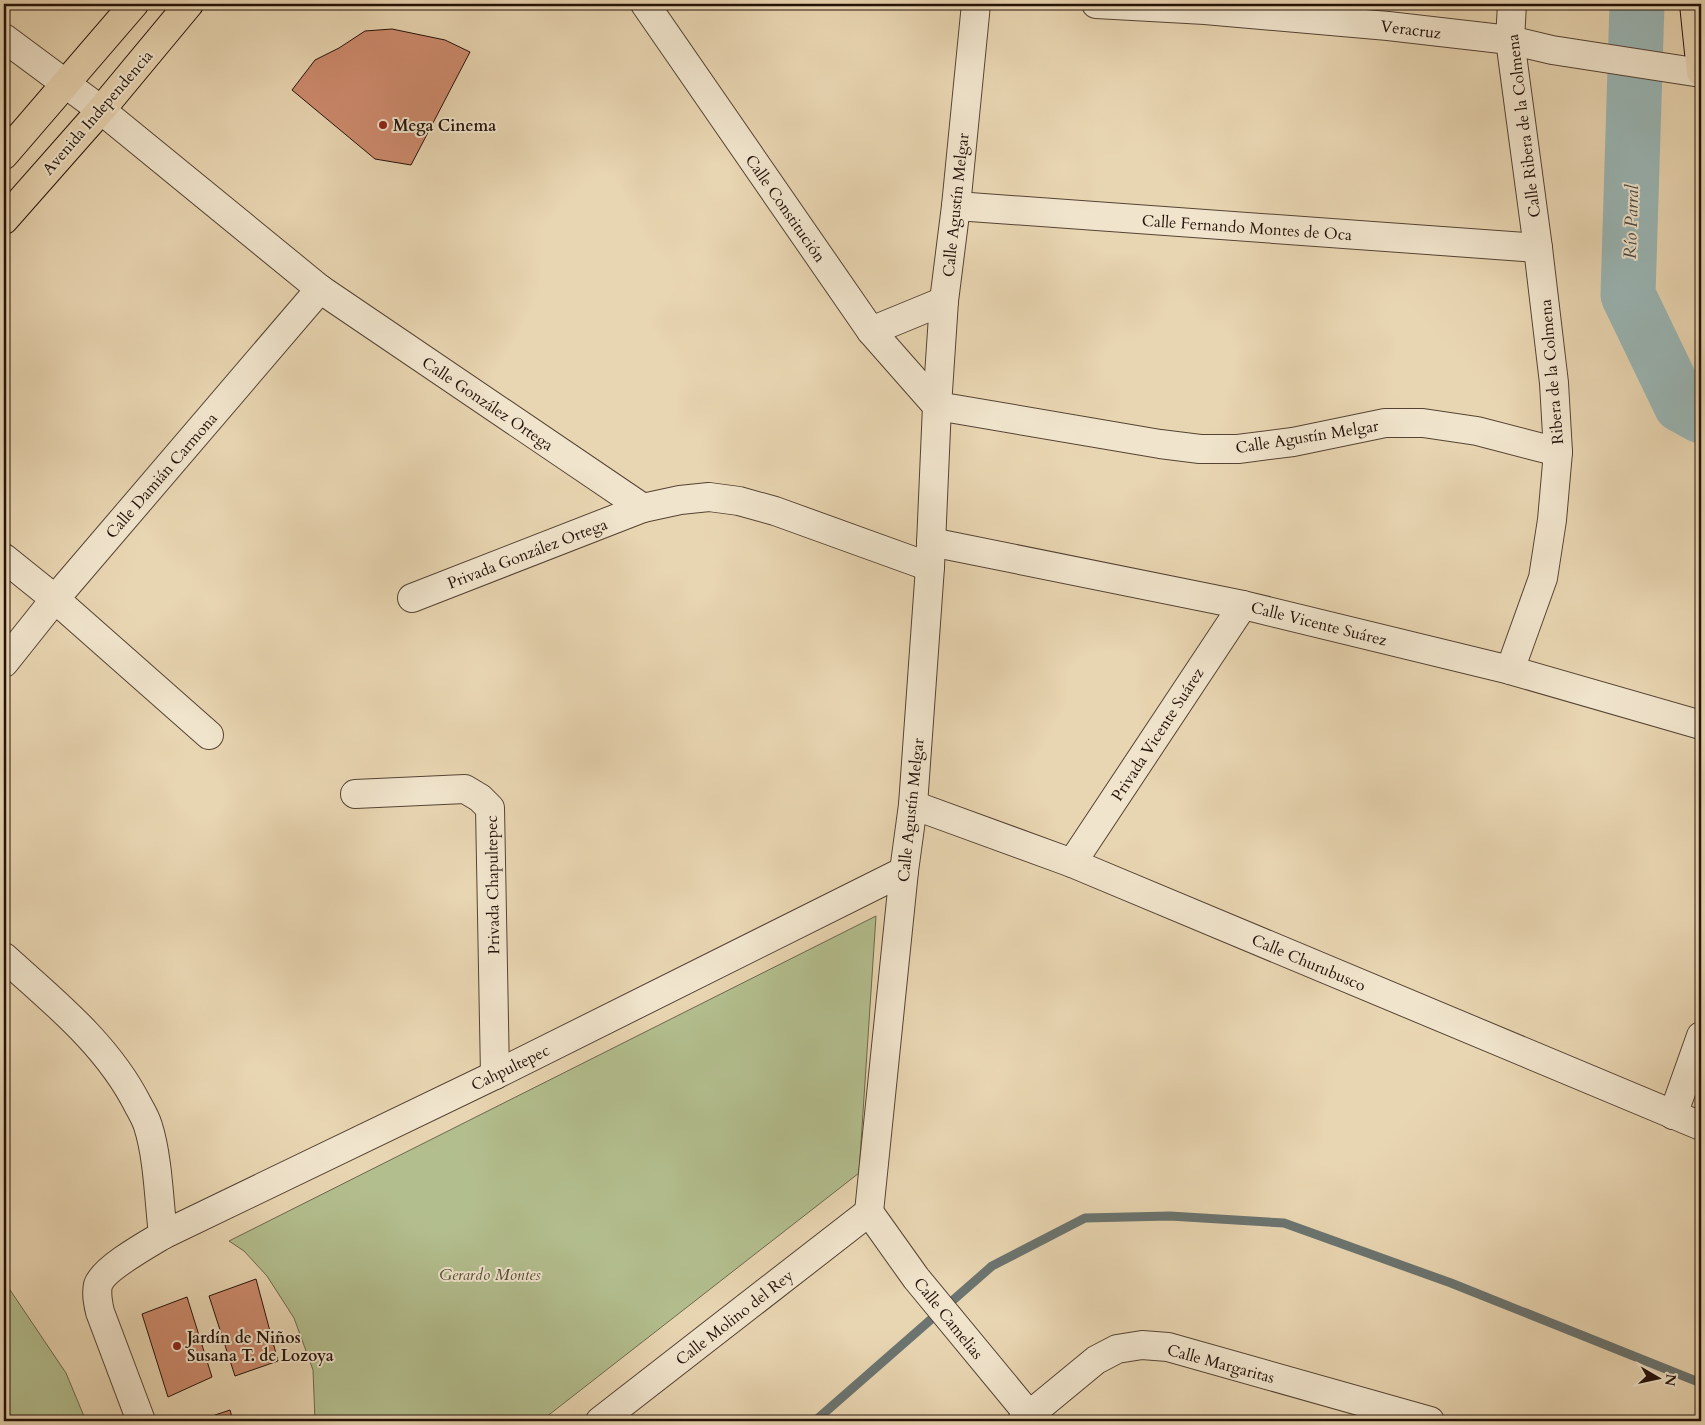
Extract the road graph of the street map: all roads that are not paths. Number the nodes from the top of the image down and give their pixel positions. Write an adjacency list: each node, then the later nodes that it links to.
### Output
1 (134, 4): 11 (main road)
2 (189, 4): 12 (main road, Avenida Independencia)
3 (645, 4): 19 (street, Calle Constitución)
4 (976, 4): 14 (street, Calle Agustín Melgar)
5 (1096, 4): 9 (street, Veracruz)
6 (1512, 4): 9 (street, Calle Ribera de la Colmena)
7 (1694, 4): 10 (main road)
8 (4, 38): 11 (street, Calle González Ortega)
9 (1510, 40): 10 (street, Veracruz); 16 (street, Calle Ribera de la Colmena)
10 (1701, 72)
11 (64, 83): 12 (street, Calle González Ortega); 13 (main road)
12 (100, 110): 15 (main road, Avenida Independencia); 17 (street, Calle González Ortega)
13 (4, 155)
14 (956, 206): 16 (street, Calle Fernando Montes de Oca); 18 (street, Calle Agustín Melgar)
15 (4, 220)
16 (1538, 248): 21 (street, Ribera de la Colmena)
17 (320, 289): 22 (street, Calle González Ortega); 26 (street, Calle Damián Carmona)
18 (944, 301): 19 (street); 20 (street, Calle Agustín Melgar)
19 (871, 332): 20 (street, Calle Constitución)
20 (937, 406): 21 (street, Calle Agustín Melgar); 23 (street, Calle Agustín Melgar)
21 (1558, 452): 29 (street, Ribera de la Colmena)
22 (643, 508): 23 (street); 25 (street, Privada González Ortega)
23 (930, 554): 27 (street, Calle Vicente Suárez); 33 (street, Calle Agustín Melgar)
24 (4, 558): 26 (street)
25 (412, 598)
26 (55, 599): 28 (street, Calle Damián Carmona); 31 (street)
27 (1243, 605): 29 (street, Calle Vicente Suárez); 34 (street, Privada Vicente Suárez)
28 (4, 663)
29 (1510, 670): 30 (street, Calle Vicente Suárez)
30 (1701, 725)
31 (208, 735)
32 (355, 794): 38 (street, Privada Chapultepec)
33 (913, 805): 34 (street, Calle Churubusco); 35 (street, Calle Agustín Melgar)
34 (1072, 862): 39 (street, Calle Churubusco)
35 (904, 872): 38 (street, Cahpultepec); 41 (street, Calle Agustín Melgar)
36 (4, 957): 42 (street)
37 (1701, 1036): 39 (street)
38 (495, 1075): 42 (street, Cahpultepec)
39 (1672, 1115): 40 (street, Calle Churubusco)
40 (1701, 1126)
41 (869, 1212): 43 (street, Calle Camelias); 45 (street, Calle Molino del Rey)
42 (163, 1235): 44 (street, Cahpultepec)
43 (1028, 1419): 46 (street, Calle Margaritas)
44 (141, 1421)
45 (600, 1421)
46 (1430, 1421)

